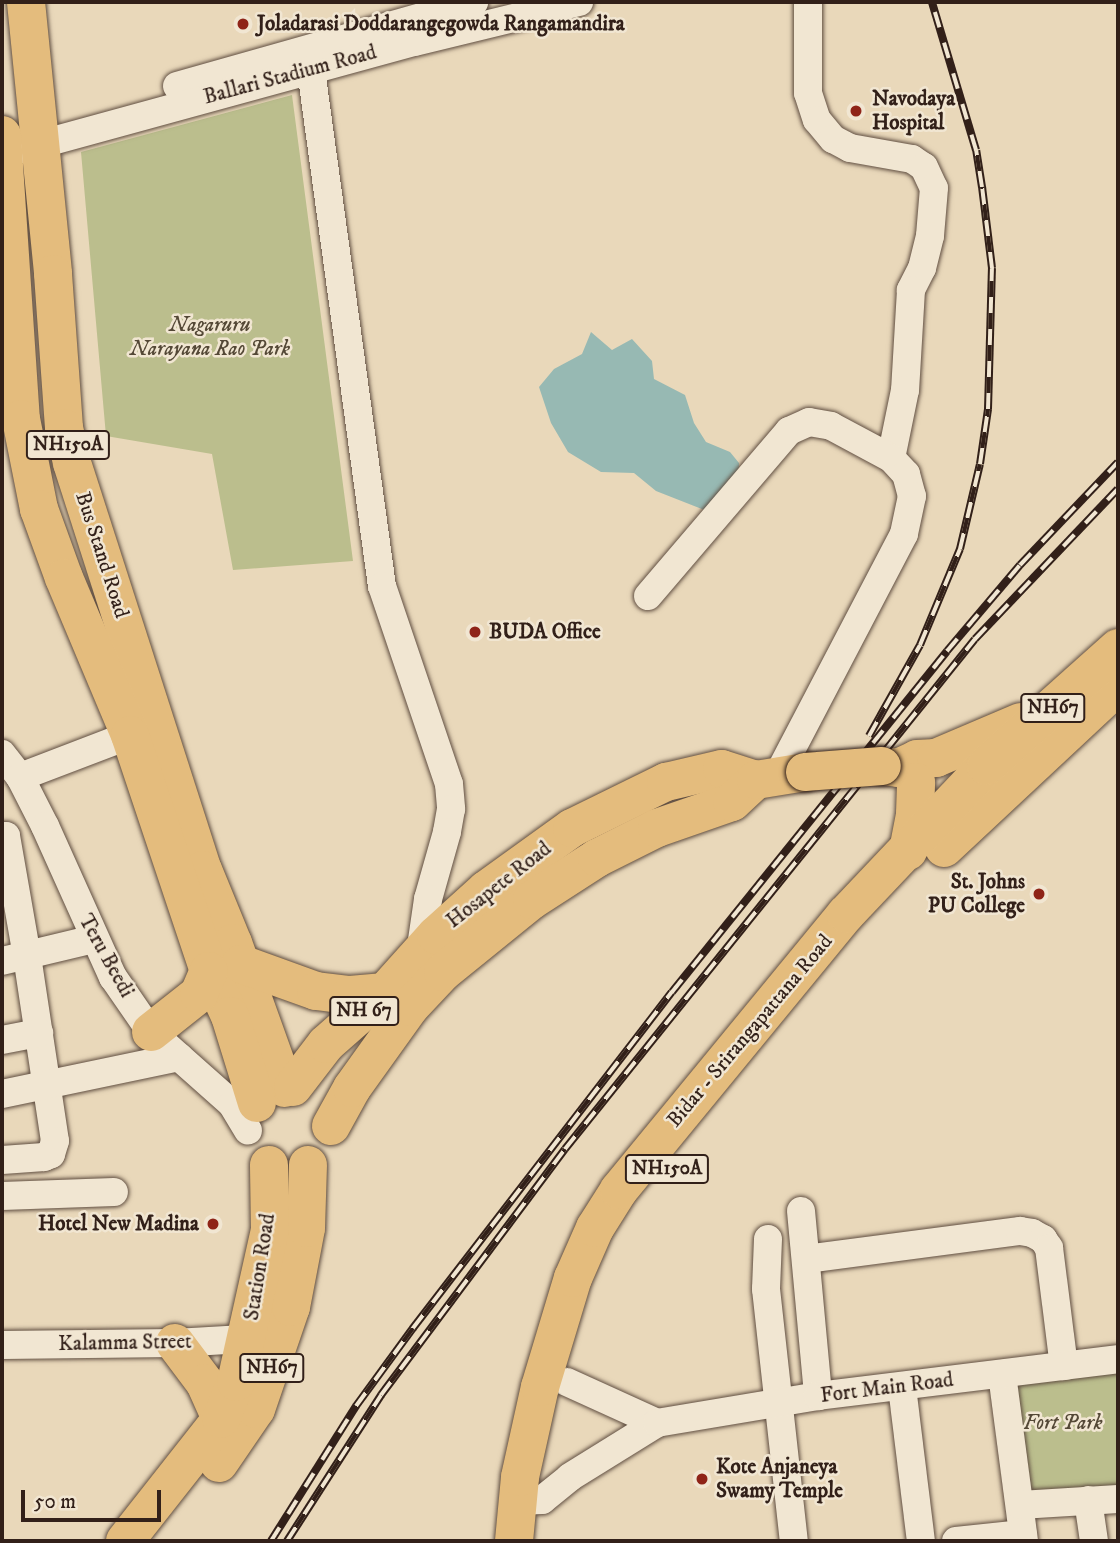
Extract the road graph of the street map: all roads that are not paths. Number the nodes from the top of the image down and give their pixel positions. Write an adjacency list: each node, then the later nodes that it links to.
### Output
1 (26, 2): 6 (highway, Bus Stand Road / NH150A)
2 (474, 2): 6 (street, Ballari Stadium Road)
3 (579, 2): 5 (street, Ballari Stadium Road)
4 (808, 2): 8 (street)
5 (311, 70): 6 (street, Ballari Stadium Road); 23 (street)
6 (17, 138): 7 (highway, Bus Stand Road / NH150A); 25 (highway, Bus Stand Road / NH150A)
7 (11, 420): 13 (highway, Bus Stand Road / NH150A)
8 (891, 458): 9 (street); 16 (street)
9 (648, 596)
10 (1118, 648): 12 (highway, NH67)
11 (1118, 686): 12 (highway, NH67)
12 (1067, 715): 15 (highway); 18 (highway, NH67)
13 (130, 735): 17 (street); 25 (highway, Bus Stand Road / NH150A)
14 (2, 754): 17 (street, Teru Beedi)
15 (908, 768): 16 (highway, bridge); 18 (highway); 21 (highway)
16 (780, 775): 23 (highway, Hosapete Road); 34 (highway, Hosapete Road)
17 (20, 777): 19 (street, Teru Beedi)
18 (989, 784): 21 (highway, NH150A)
19 (45, 826): 20 (street); 22 (street, Teru Beedi)
20 (4, 836): 24 (street)
21 (917, 858): 49 (highway, NH150A); 56 (highway, Bidar - Srirangapattana Road)
22 (94, 939): 24 (street); 27 (street, Teru Beedi)
23 (428, 945): 26 (highway, Hosapete Road / NH 67)
24 (15, 958): 28 (street)
25 (225, 967): 26 (highway); 27 (highway); 33 (highway, Bus Stand Road / NH150A); 33 (highway, Bus Stand Road / NH150A)
26 (385, 992): 33 (highway, Hosapete Road / NH 67)
27 (151, 1032): 30 (street, Teru Beedi)
28 (39, 1033): 29 (street); 31 (street)
29 (2, 1040)
30 (179, 1057): 31 (street); 33 (street, Teru Beedi)
31 (49, 1086): 32 (street); 35 (street)
32 (2, 1094)
33 (271, 1102): 34 (highway); 36 (highway)
34 (331, 1126): 37 (highway)
35 (2, 1160)
36 (269, 1165): 37 (highway); 43 (highway, Station Road / NH67)
37 (308, 1165): 43 (highway, Station Road / NH67)
38 (114, 1192): 39 (street)
39 (2, 1196)
40 (802, 1211): 42 (street)
41 (768, 1239): 52 (street)
42 (806, 1259): 47 (street); 51 (street)
43 (265, 1337): 44 (street, Kalamma Street); 53 (highway, Station Road / NH67); 61 (highway, Station Road / NH67)
44 (175, 1343): 45 (street, Kalamma Street); 53 (highway)
45 (2, 1345)
46 (1118, 1359): 47 (street, Fort Main Road)
47 (1064, 1366): 48 (street, Fort Main Road)
48 (1002, 1374): 50 (street, Fort Main Road); 58 (street)
49 (567, 1382): 54 (street); 56 (highway, NH150A)
50 (902, 1387): 51 (street, Fort Main Road); 65 (street)
51 (818, 1396): 52 (street, Fort Main Road)
52 (779, 1404): 54 (street, Fort Main Road); 64 (street)
53 (221, 1419): 60 (highway, Station Road / NH67)
54 (657, 1423): 56 (street, Fort Main Road)
55 (1118, 1499): 57 (street)
56 (529, 1500): 62 (highway, Bidar - Srirangapattana Road); 63 (highway, NH150A)
57 (1088, 1500): 58 (street); 67 (street)
58 (1020, 1505): 59 (street)
59 (1023, 1538): 66 (street)
60 (125, 1541)
61 (159, 1541)
62 (514, 1541)
63 (537, 1541)
64 (794, 1541)
65 (921, 1541)
66 (956, 1541)
67 (1094, 1541)

